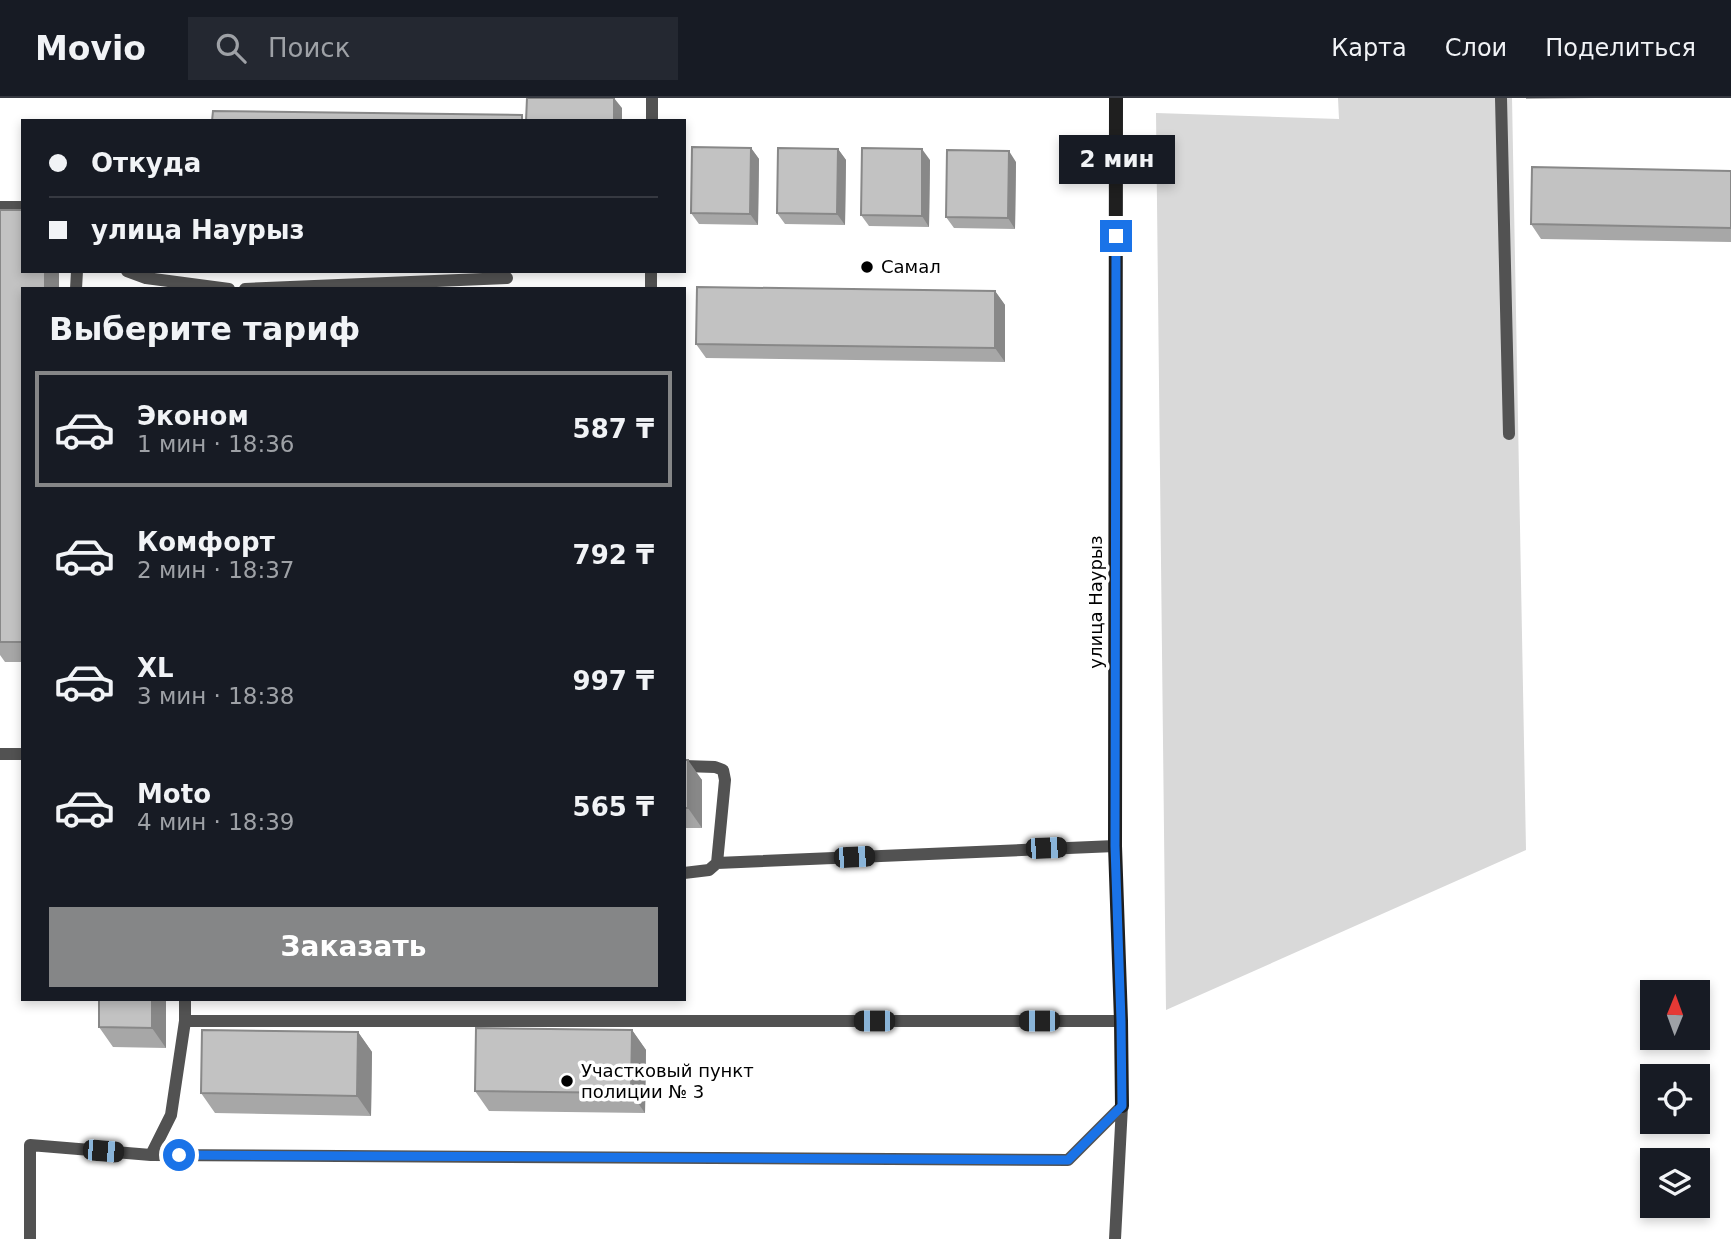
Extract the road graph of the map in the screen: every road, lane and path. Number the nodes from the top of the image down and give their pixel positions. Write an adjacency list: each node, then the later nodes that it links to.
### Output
1 (652, 98): 4 (lane)
2 (1115, 98): 15 (street, улица Наурыз)
3 (1502, 98): 11 (lane)
4 (652, 119)
5 (0, 207): 6 (lane)
6 (21, 207)
7 (132, 273): 9 (lane)
8 (507, 279): 10 (lane)
9 (214, 287)
10 (297, 287)
11 (1509, 434)
12 (0, 754): 13 (lane)
13 (21, 754)
14 (686, 766): 16 (lane)
15 (1115, 846): 16 (lane); 20 (street, улица Наурыз)
16 (717, 863): 17 (lane)
17 (686, 873)
18 (185, 1001): 19 (lane)
19 (185, 1021): 20 (lane); 22 (lane)
20 (1121, 1021): 21 (street, улица Наурыз)
21 (1122, 1106): 22 (lane); 24 (lane)
22 (151, 1155): 23 (lane)
23 (30, 1239)
24 (1115, 1239)

